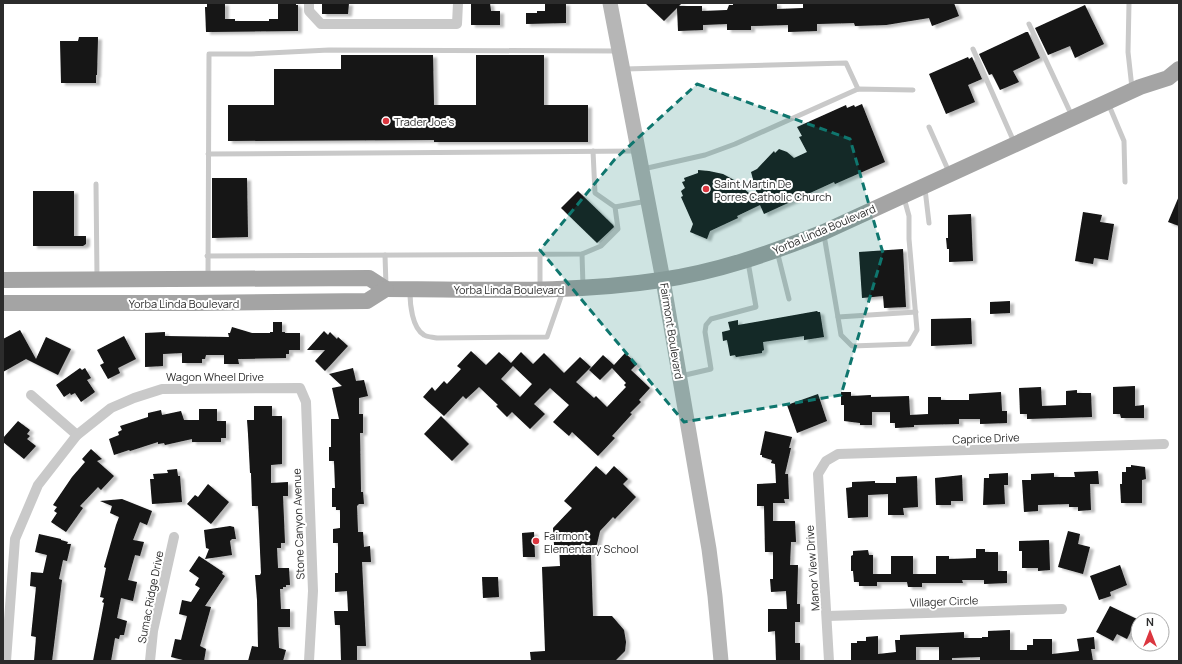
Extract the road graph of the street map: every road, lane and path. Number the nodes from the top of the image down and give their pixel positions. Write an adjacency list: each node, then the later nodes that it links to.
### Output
1 (309, 3): 2 (street)
2 (458, 3)
3 (610, 3): 7 (main road, Fairmont Boulevard)
4 (1129, 3): 12 (lane)
5 (1029, 24): 14 (lane)
6 (973, 50): 16 (lane)
7 (620, 51): 8 (main road, Fairmont Boulevard); 19 (lane)
8 (624, 69): 10 (lane); 18 (main road, Fairmont Boulevard)
9 (1175, 76): 12 (main road, Yorba Linda Boulevard)
10 (858, 89): 11 (lane); 20 (lane)
11 (913, 90)
12 (1133, 90): 13 (main road, Yorba Linda Boulevard)
13 (1108, 102): 14 (main road, Yorba Linda Boulevard); 22 (lane)
14 (1073, 118): 16 (main road, Yorba Linda Boulevard)
15 (929, 127): 21 (lane)
16 (1015, 144): 21 (main road, Yorba Linda Boulevard)
17 (593, 151): 18 (lane); 19 (lane); 27 (lane)
18 (638, 151): 20 (main road, Fairmont Boulevard)
19 (208, 154): 34 (lane)
20 (642, 169): 26 (main road, Fairmont Boulevard)
21 (951, 174): 24 (main road, Yorba Linda Boulevard)
22 (1125, 182)
23 (96, 184): 36 (lane)
24 (924, 186): 25 (main road, Yorba Linda Boulevard); 28 (lane)
25 (903, 195): 29 (main road, Yorba Linda Boulevard); 49 (lane)
26 (648, 201): 27 (lane); 40 (main road, Fairmont Boulevard)
27 (615, 207): 32 (lane)
28 (929, 223)
29 (824, 232): 30 (main road, Yorba Linda Boulevard); 50 (lane)
30 (777, 250): 35 (main road, Yorba Linda Boulevard); 46 (lane)
31 (540, 254): 32 (lane); 33 (lane); 45 (lane)
32 (582, 254): 44 (lane)
33 (385, 255): 34 (lane); 41 (lane)
34 (207, 256): 38 (lane)
35 (748, 259): 40 (main road, Yorba Linda Boulevard); 51 (lane)
36 (96, 279): 37 (main road); 39 (main road)
37 (170, 279): 38 (main road); 48 (main road)
38 (208, 279): 41 (main road)
39 (3, 280)
40 (663, 280): 44 (main road, Yorba Linda Boulevard); 51 (main road, Fairmont Boulevard)
41 (386, 289): 42 (main road, Yorba Linda Boulevard); 48 (main road, Yorba Linda Boulevard)
42 (410, 289): 43 (lane); 45 (main road, Yorba Linda Boulevard)
43 (564, 289): 44 (main road, Yorba Linda Boulevard); 45 (main road, Yorba Linda Boulevard)
44 (583, 289)
45 (540, 290)
46 (789, 299)
47 (3, 303): 48 (main road, Yorba Linda Boulevard)
48 (171, 303)
49 (916, 312): 50 (lane); 50 (lane)
50 (838, 317)
51 (679, 376): 64 (main road, Fairmont Boulevard)
52 (300, 388): 54 (street, Wagon Wheel Drive); 63 (street, Stone Canyon Avenue)
53 (32, 395): 54 (street)
54 (77, 435): 58 (street, Wagon Wheel Drive)
55 (1164, 444): 56 (street, Caprice Drive)
56 (818, 474): 60 (street, Manor View Drive)
57 (174, 537): 62 (street, Sumac Ridge Drive)
58 (6, 606): 61 (street, Wagon Wheel Drive)
59 (1062, 609): 60 (street, Villager Circle)
60 (827, 616): 65 (street, Manor View Drive)
61 (6, 661)
62 (150, 661)
63 (308, 661)
64 (721, 661)
65 (829, 661)

